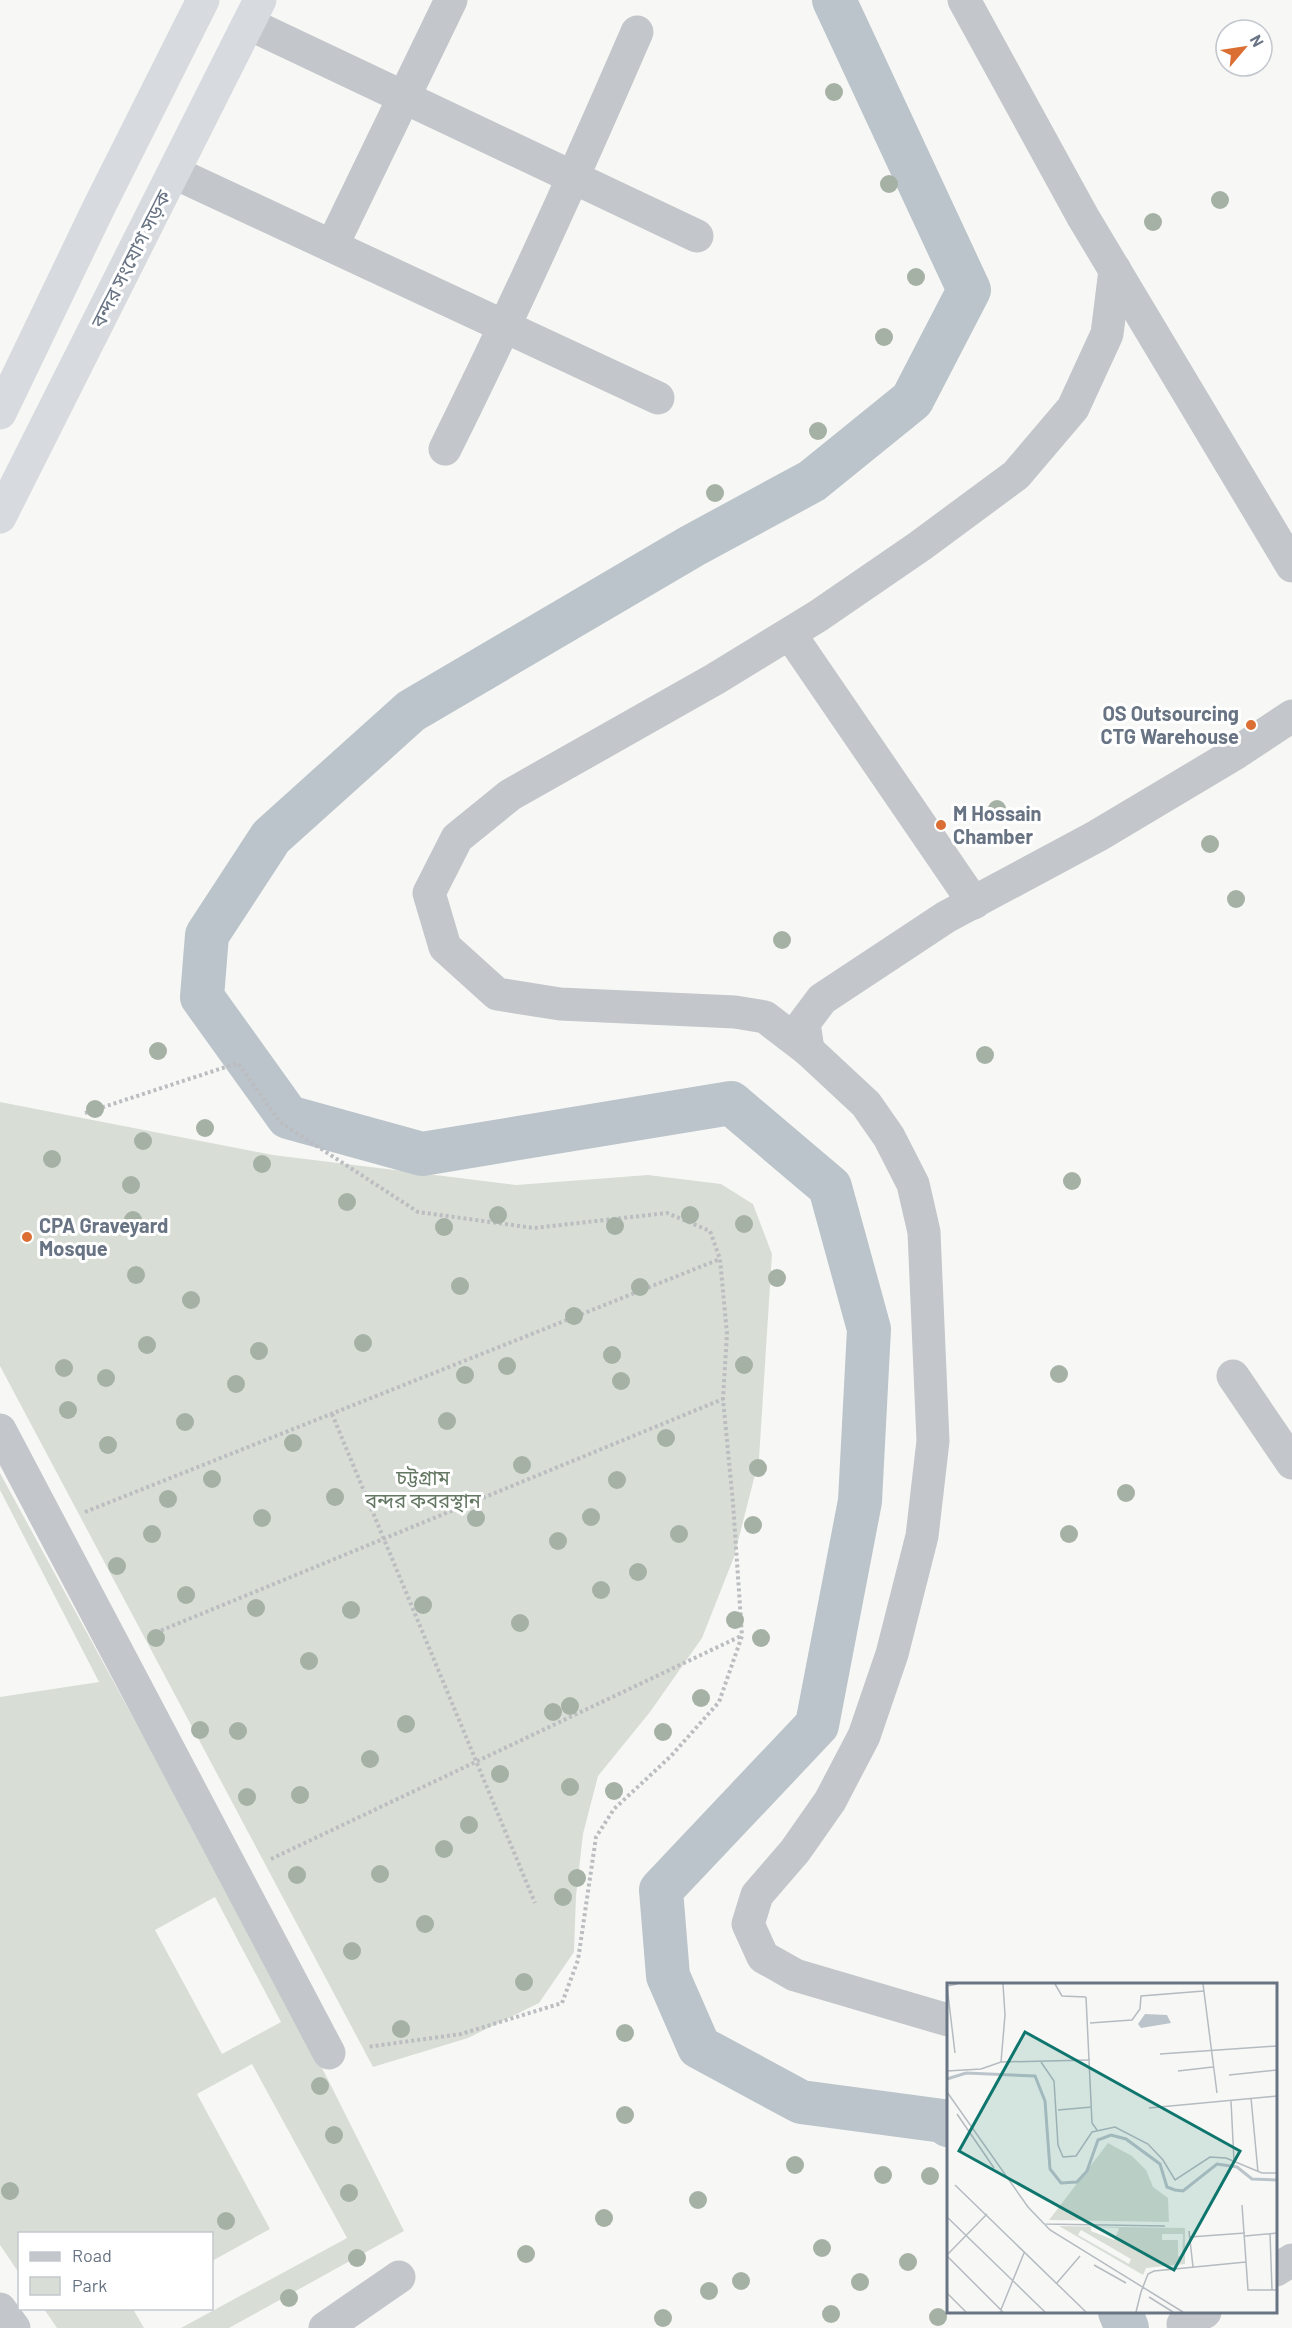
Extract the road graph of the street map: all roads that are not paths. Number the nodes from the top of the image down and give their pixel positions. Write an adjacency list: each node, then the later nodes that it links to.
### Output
1 (203, 0): 14 (highway)
2 (451, 0): 6 (street)
3 (964, 0): 11 (street)
4 (254, 12): 6 (street); 7 (highway, বন্দর সংযোগ সড়ক)
5 (637, 32): 8 (street)
6 (403, 97): 8 (street); 10 (street)
7 (175, 173): 10 (street); 16 (highway, বন্দর সংযোগ সড়ক)
8 (574, 178): 9 (street); 12 (street)
9 (697, 236)
10 (332, 246): 12 (street)
11 (1115, 270): 17 (street); 18 (street)
12 (506, 327): 13 (street); 15 (street)
13 (658, 398)
14 (0, 413)
15 (445, 449)
16 (0, 517)
17 (1292, 566)
18 (790, 634): 20 (street); 21 (street)
19 (1292, 716): 20 (street)
20 (974, 903): 21 (street)
21 (808, 1050): 25 (street)
22 (1233, 1376): 24 (street)
23 (0, 1430): 26 (street)
24 (1292, 1463)
25 (947, 2020)
26 (329, 2053)
27 (1292, 2260): 28 (street)
28 (1277, 2269)
29 (399, 2277): 31 (street)
30 (0, 2309): 32 (street)
31 (345, 2322)
32 (14, 2328)

